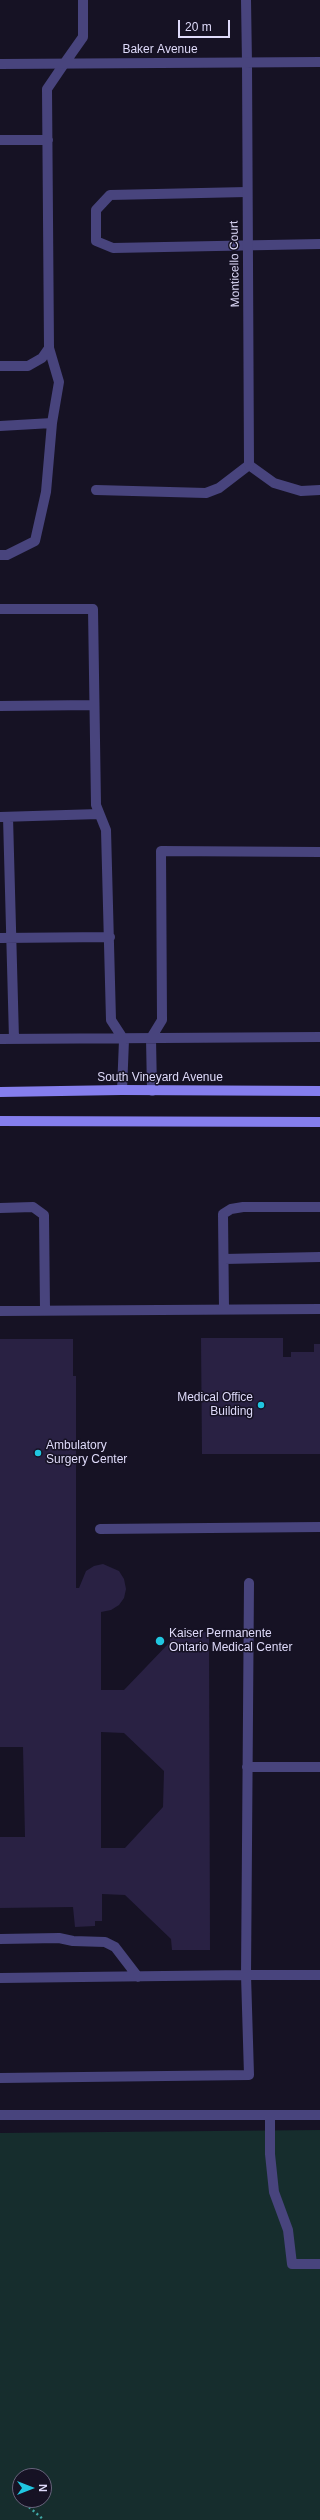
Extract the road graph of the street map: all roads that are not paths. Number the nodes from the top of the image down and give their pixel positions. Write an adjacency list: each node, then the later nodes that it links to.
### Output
1 (83, 0): 6 (street)
2 (246, 0): 4 (street, Monticello Court)
3 (320, 62): 4 (street, Baker Avenue)
4 (247, 63): 6 (street, Baker Avenue); 9 (street, Monticello Court)
5 (0, 64): 6 (street, Baker Avenue)
6 (64, 64): 8 (street)
7 (0, 140): 8 (street)
8 (48, 140): 12 (street)
9 (247, 192): 10 (street, Monticello Court); 10 (street)
10 (248, 244): 11 (street); 16 (street, Monticello Court)
11 (320, 244)
12 (49, 348): 13 (street); 14 (street)
13 (0, 366)
14 (52, 423): 15 (street); 19 (street)
15 (0, 426)
16 (250, 465): 17 (street); 18 (street)
17 (96, 490)
18 (320, 490)
19 (0, 555)
20 (0, 609): 22 (street)
21 (0, 706): 22 (street)
22 (94, 706): 23 (street)
23 (99, 814): 24 (street); 26 (street)
24 (4, 817): 28 (street)
25 (320, 852): 30 (street)
26 (110, 937): 28 (street); 33 (street)
27 (0, 938): 28 (street)
28 (11, 938): 32 (street)
29 (320, 1037): 30 (street)
30 (151, 1038): 33 (street); 35 (street)
31 (0, 1039): 32 (street)
32 (14, 1039): 33 (street)
33 (124, 1040): 34 (street)
34 (122, 1090): 35 (main road, South Vineyard Avenue); 37 (main road, South Vineyard Avenue)
35 (152, 1091): 36 (main road, South Vineyard Avenue)
36 (320, 1091)
37 (0, 1092)
38 (0, 1121): 39 (main road)
39 (320, 1122)
40 (320, 1207): 43 (street)
41 (0, 1208): 46 (street)
42 (320, 1257): 43 (street)
43 (224, 1259): 45 (street)
44 (320, 1308): 45 (street)
45 (224, 1309): 46 (street)
46 (45, 1310): 47 (street)
47 (0, 1311)
48 (320, 1527): 49 (street)
49 (100, 1529)
50 (249, 1583): 51 (street)
51 (247, 1767): 52 (street); 54 (street)
52 (320, 1767)
53 (0, 1939): 56 (street)
54 (246, 1975): 55 (street); 56 (street); 58 (street)
55 (320, 1975)
56 (138, 1977): 57 (street)
57 (0, 1978)
58 (0, 2078)
59 (0, 2115): 60 (street)
60 (270, 2115): 61 (street); 62 (street)
61 (320, 2115)
62 (320, 2264)

